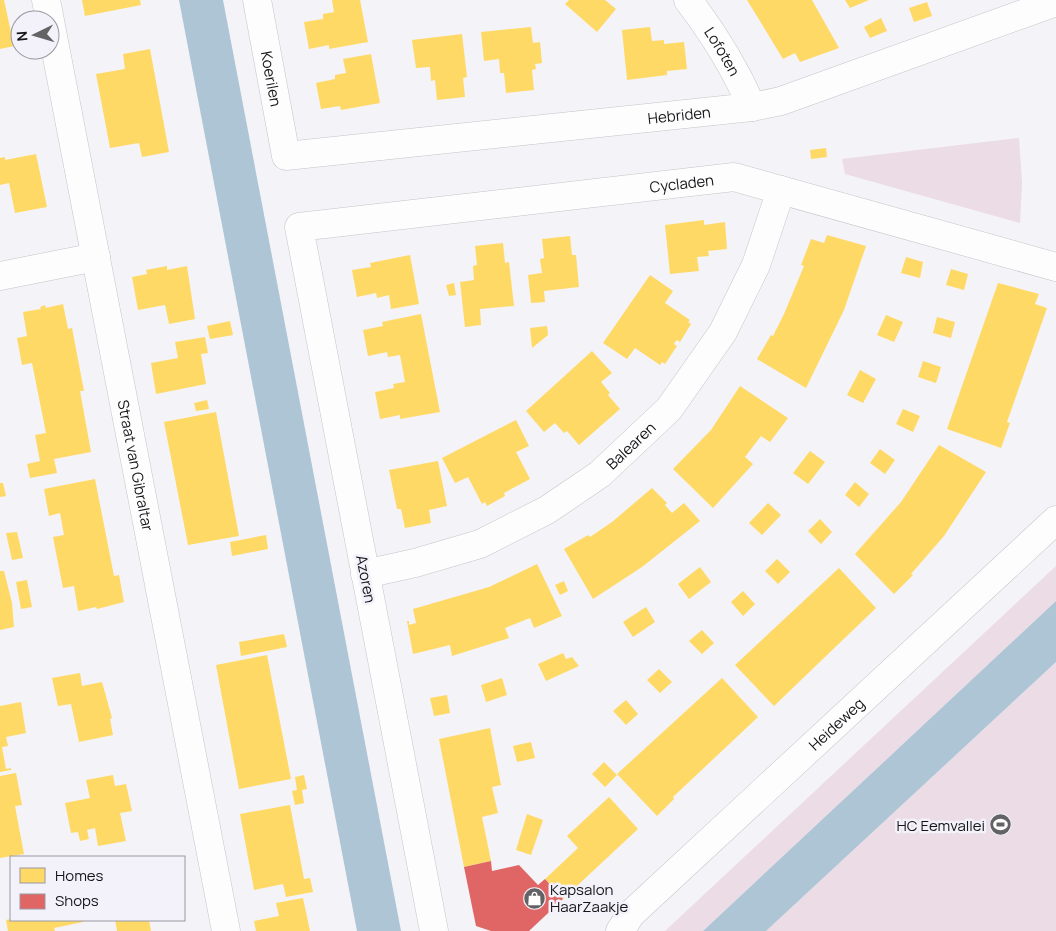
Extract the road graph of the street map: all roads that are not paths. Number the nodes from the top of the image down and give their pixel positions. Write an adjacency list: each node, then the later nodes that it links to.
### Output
1 (46, 0): 9 (street, Straat van Gibraltar)
2 (257, 0): 6 (street, Koerilen)
3 (688, 0): 5 (street, Lofoten)
4 (1056, 2): 5 (street, Hebriden)
5 (752, 107): 6 (street, Hebriden)
6 (286, 156)
7 (781, 190): 8 (street, Cycladen); 10 (street, Cycladen); 13 (street, Balearen)
8 (299, 227): 13 (street, Azoren)
9 (96, 257): 11 (street); 14 (street, Straat van Gibraltar)
10 (1056, 267)
11 (0, 276)
12 (1056, 520): 16 (street, Heideweg)
13 (366, 574): 15 (street, Azoren)
14 (226, 931)
15 (434, 931)
16 (620, 931)

